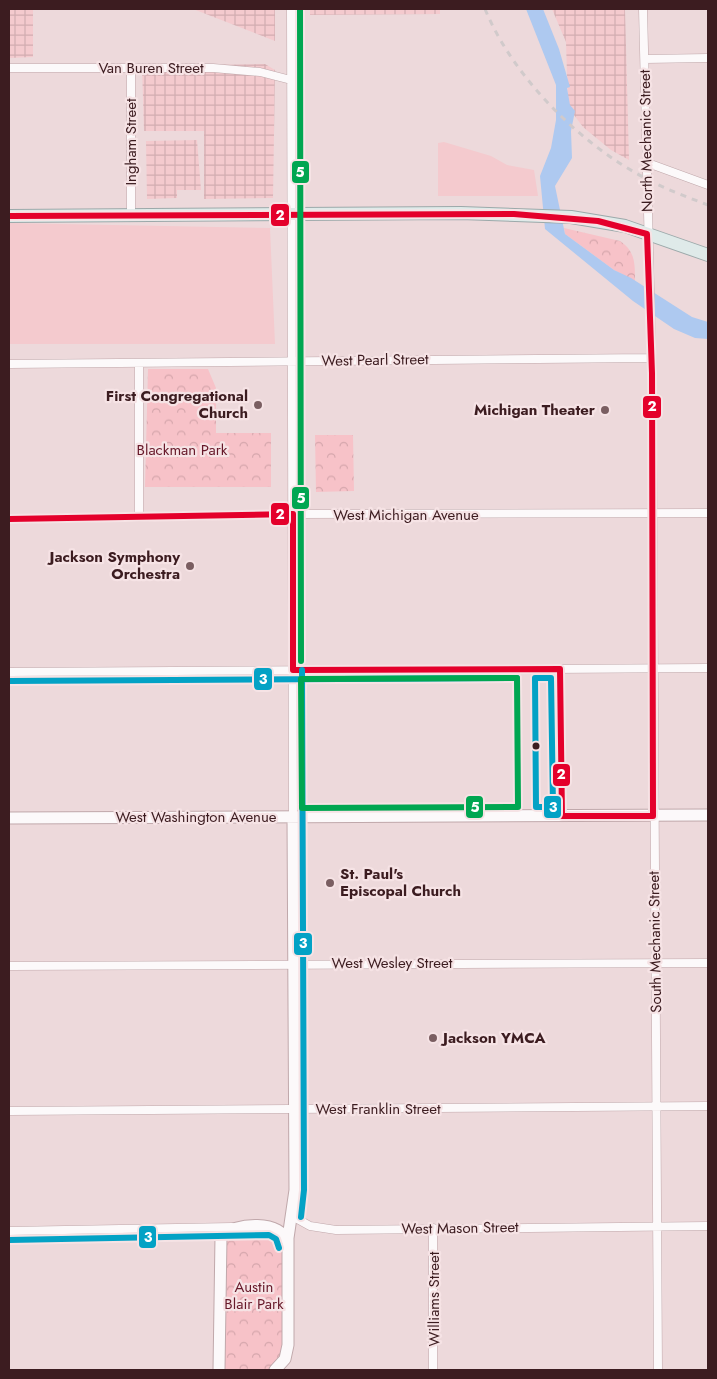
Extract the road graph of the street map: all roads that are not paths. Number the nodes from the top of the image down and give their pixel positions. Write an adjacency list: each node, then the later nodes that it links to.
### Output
1 (291, 9): 7 (street)
2 (643, 9): 4 (street, North Mechanic Street)
3 (708, 58): 4 (street)
4 (645, 59): 8 (street, North Mechanic Street)
5 (9, 68): 6 (street, Van Buren Street)
6 (131, 68): 7 (street, Van Buren Street); 11 (street, Ingham Street)
7 (291, 80): 10 (street)
8 (645, 162): 9 (street); 13 (street, North Mechanic Street)
9 (708, 184)
10 (290, 214): 11 (main road); 13 (main road); 16 (street)
11 (131, 215): 12 (main road)
12 (9, 216)
13 (647, 234): 14 (main road); 15 (street, North Mechanic Street)
14 (708, 255)
15 (651, 358): 16 (street, West Pearl Street); 21 (street, North Mechanic Street)
16 (292, 361): 17 (street, West Pearl Street); 20 (street)
17 (139, 363): 18 (street, West Pearl Street); 22 (street)
18 (9, 364)
19 (708, 513): 21 (street, West Michigan Avenue)
20 (292, 514): 21 (street, West Michigan Avenue); 22 (street, West Michigan Avenue); 26 (street)
21 (652, 514): 24 (street, South Mechanic Street)
22 (138, 517): 23 (street, West Michigan Avenue)
23 (9, 519)
24 (654, 668): 25 (street); 26 (street); 29 (street, South Mechanic Street)
25 (708, 668)
26 (293, 670): 27 (street); 30 (street)
27 (9, 672)
28 (708, 815): 29 (street, West Washington Avenue)
29 (653, 816): 30 (street, West Washington Avenue); 34 (street, South Mechanic Street)
30 (293, 817): 31 (street, West Washington Avenue); 33 (street)
31 (9, 818)
32 (708, 963): 34 (street, West Wesley Street)
33 (294, 964): 34 (street, West Wesley Street); 35 (street, West Wesley Street); 38 (street)
34 (655, 964): 37 (street, South Mechanic Street)
35 (9, 966)
36 (708, 1106): 37 (street, West Franklin Street)
37 (657, 1107): 38 (street, West Franklin Street); 42 (street, South Mechanic Street)
38 (294, 1110): 39 (street, West Franklin Street); 40 (street)
39 (9, 1111)
40 (292, 1216): 41 (street); 45 (street, West Mason Street); 49 (street)
41 (270, 1226): 44 (street); 49 (street)
42 (657, 1226): 43 (street, West Mason Street); 45 (street, West Mason Street); 56 (street, South Mechanic Street)
43 (708, 1226)
44 (234, 1227): 46 (street); 48 (street)
45 (434, 1228): 55 (street, Williams Street)
46 (206, 1229): 47 (street); 48 (street)
47 (9, 1231)
48 (220, 1242): 50 (street)
49 (288, 1246): 51 (street)
50 (220, 1358): 52 (street); 53 (street)
51 (285, 1365): 54 (street)
52 (220, 1370)
53 (226, 1370)
54 (276, 1370)
55 (434, 1370)
56 (658, 1370)

